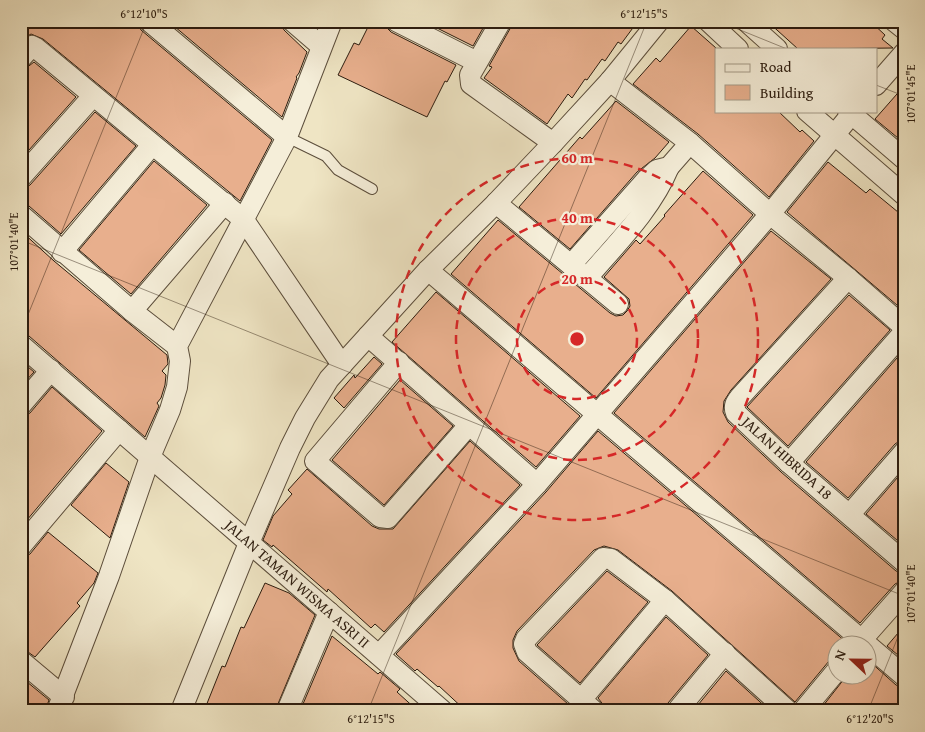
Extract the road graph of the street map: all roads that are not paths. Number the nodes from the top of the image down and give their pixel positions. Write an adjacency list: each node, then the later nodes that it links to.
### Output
1 (150, 21): 23 (street)
2 (292, 21): 11 (street)
3 (332, 21): 11 (street)
4 (396, 21): 16 (street)
5 (501, 21): 16 (street)
6 (659, 21): 17 (street)
7 (708, 21): 12 (street)
8 (746, 21): 13 (street)
9 (894, 21): 10 (street)
10 (904, 29)
11 (322, 46): 23 (street)
12 (737, 48)
13 (776, 48)
14 (904, 53): 18 (street)
15 (21, 58): 19 (street)
16 (477, 62): 24 (street)
17 (610, 81): 24 (street); 25 (street)
18 (878, 83)
19 (93, 96): 26 (street); 29 (street)
20 (808, 112): 22 (street)
21 (851, 112): 22 (street); 27 (street)
22 (833, 135): 31 (street); 34 (street)
23 (288, 136): 30 (lane); 36 (street)
24 (553, 143): 32 (street)
25 (690, 143): 28 (street); 34 (street)
26 (152, 145): 33 (street); 37 (street)
27 (904, 159)
28 (668, 167): 38 (street); 40 (street)
29 (21, 177)
30 (372, 189)
31 (904, 195)
32 (496, 202): 38 (street); 39 (street)
33 (224, 203): 36 (street); 43 (street)
34 (770, 214): 41 (street); 53 (street)
35 (21, 215): 37 (street)
36 (244, 220): 48 (street); 50 (street)
37 (62, 252): 43 (street)
38 (571, 265): 40 (street)
39 (428, 270): 46 (street); 53 (street)
40 (587, 278): 42 (street)
41 (848, 278): 44 (street); 60 (street, JALAN HIBRIDA 18)
42 (618, 304)
43 (132, 311): 48 (street)
44 (904, 327)
45 (904, 332): 60 (street)
46 (368, 336): 49 (street); 50 (street)
47 (21, 345): 51 (street, JALAN TAMAN WISMA ASRI II)
48 (177, 346): 58 (street)
49 (399, 362): 54 (street); 59 (street)
50 (342, 365): 56 (street)
51 (51, 370): 52 (street); 55 (street, JALAN TAMAN WISMA ASRI II)
52 (21, 406)
53 (596, 414): 61 (street); 69 (street)
54 (470, 426): 59 (street); 61 (street)
55 (120, 430): 58 (street, JALAN TAMAN WISMA ASRI II); 64 (street)
56 (290, 448): 59 (street); 63 (street)
57 (904, 452): 62 (street)
58 (150, 457): 63 (street, JALAN TAMAN WISMA ASRI II); 77 (street)
59 (315, 461)
60 (789, 463): 62 (street, JALAN HIBRIDA 18)
61 (537, 484): 72 (street)
62 (850, 514): 65 (street, JALAN HIBRIDA 18)
63 (249, 543): 68 (street, JALAN TAMAN WISMA ASRI II); 80 (street)
64 (21, 546)
65 (904, 562)
66 (904, 592): 70 (street)
67 (665, 600): 71 (street); 78 (street); 78 (street)
68 (329, 612): 72 (street, JALAN TAMAN WISMA ASRI II); 79 (street)
69 (851, 634)
70 (867, 634)
71 (725, 654): 82 (street); 83 (street)
72 (378, 655): 81 (street, JALAN TAMAN WISMA ASRI II)
73 (878, 656): 75 (street)
74 (21, 661): 77 (street)
75 (904, 676)
76 (828, 681): 84 (street)
77 (61, 704)
78 (587, 705)
79 (291, 709)
80 (181, 711)
81 (443, 711)
82 (677, 711)
83 (788, 711)
84 (803, 711)

